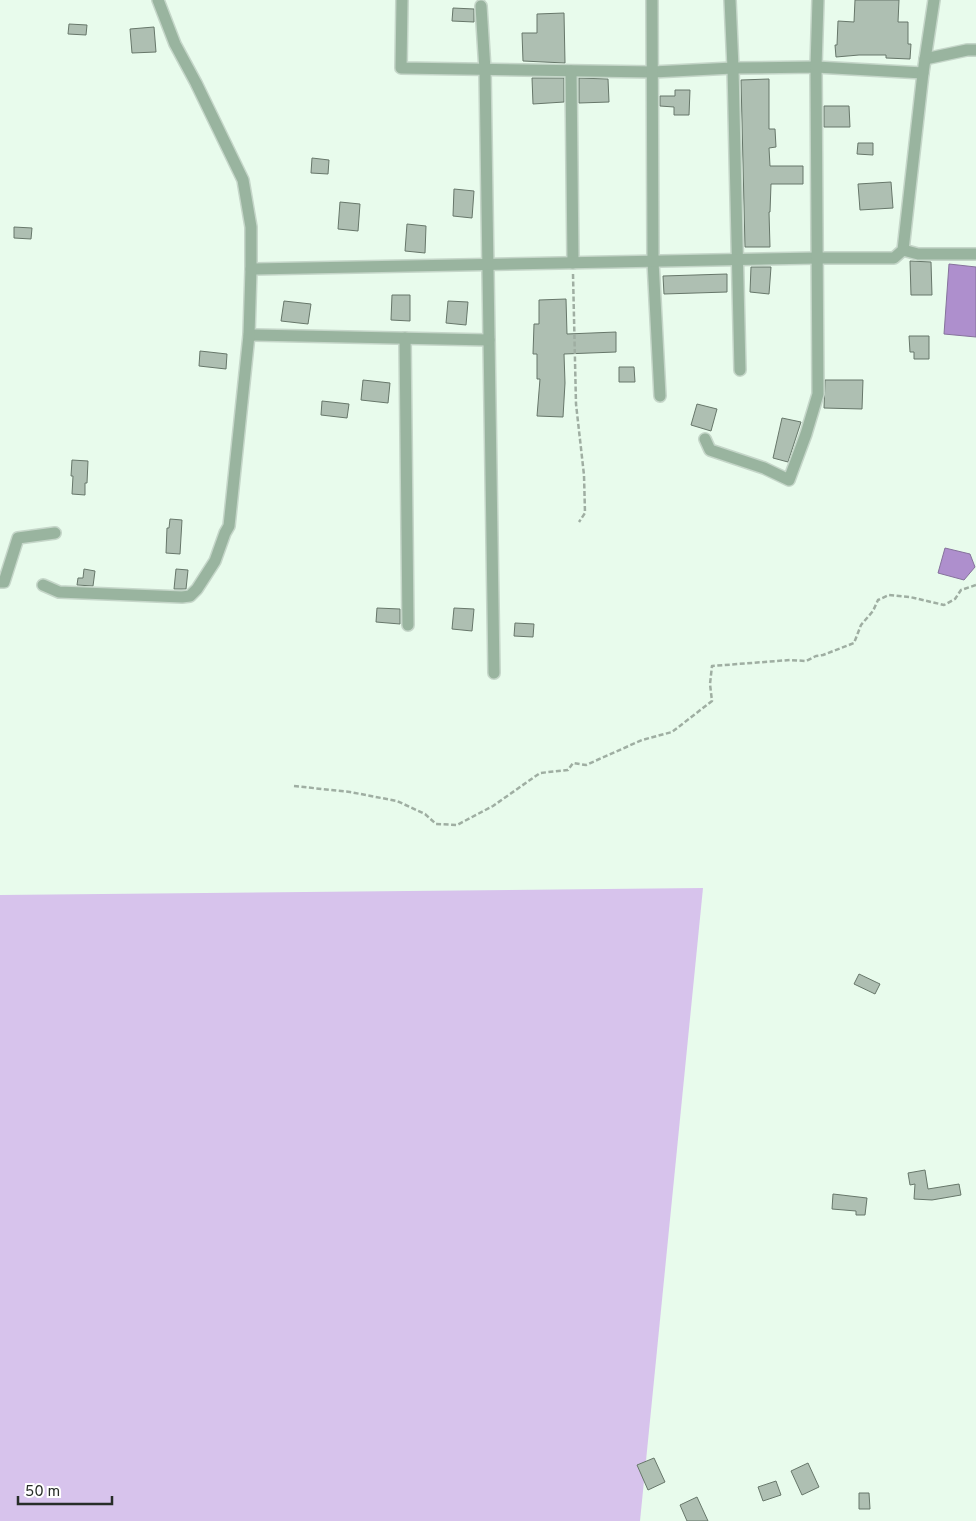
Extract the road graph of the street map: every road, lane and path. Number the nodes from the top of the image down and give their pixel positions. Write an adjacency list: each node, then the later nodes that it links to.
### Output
1 (158, 0): 23 (street)
2 (402, 0): 12 (street)
3 (652, 0): 14 (street)
4 (730, 0): 11 (street)
5 (818, 0): 10 (street)
6 (934, 0): 9 (street)
7 (481, 6): 12 (street)
8 (976, 50): 9 (street)
9 (925, 59): 15 (street)
10 (816, 66): 11 (street); 15 (street); 18 (street)
11 (733, 68): 14 (street); 19 (street)
12 (485, 70): 13 (street); 22 (street)
13 (571, 71): 14 (street); 21 (street)
14 (653, 72): 20 (street)
15 (923, 73): 16 (street)
16 (903, 250): 17 (street); 18 (street)
17 (976, 254)
18 (817, 258): 19 (street); 29 (street)
19 (737, 260): 20 (street); 27 (street)
20 (653, 261): 21 (street); 28 (street)
21 (573, 263): 22 (street); 30 (path)
22 (488, 264): 23 (street); 26 (street)
23 (251, 269): 24 (street)
24 (249, 335): 25 (street); 33 (street)
25 (405, 338): 26 (street); 35 (street)
26 (489, 340): 36 (street)
27 (740, 370)
28 (660, 396)
29 (705, 439)
30 (579, 522)
31 (55, 533): 32 (street)
32 (0, 582)
33 (43, 585)
34 (976, 585): 37 (path)
35 (408, 625)
36 (494, 673)
37 (294, 786)

